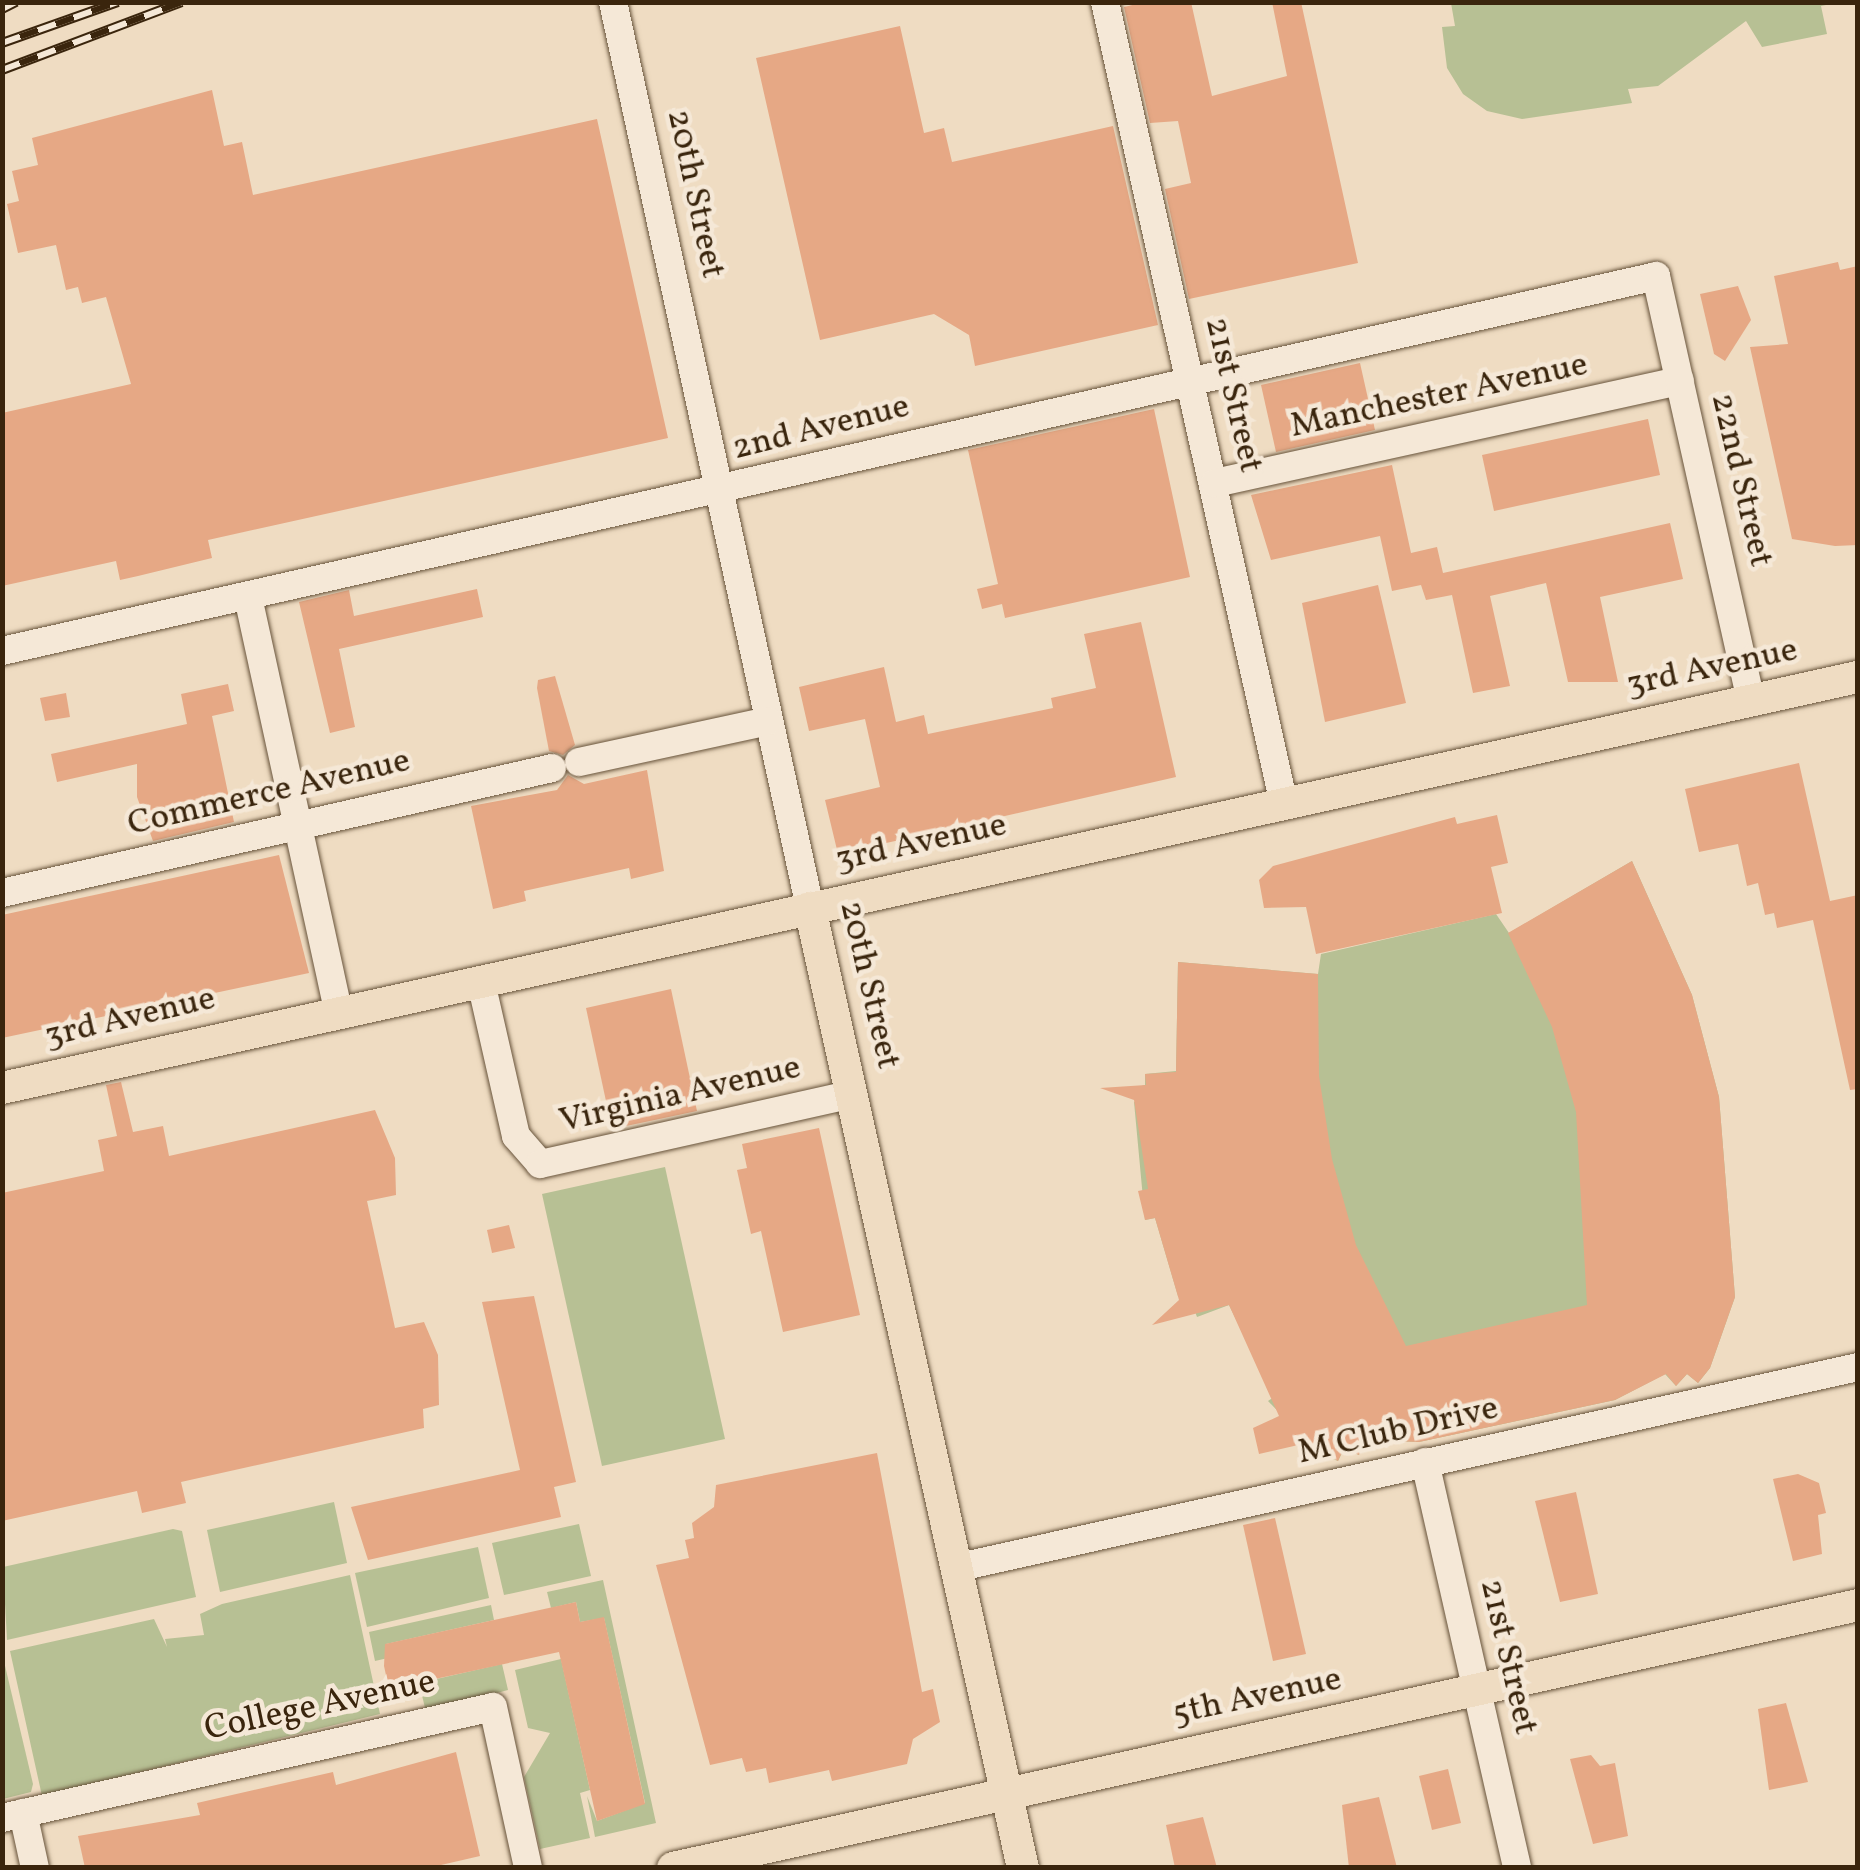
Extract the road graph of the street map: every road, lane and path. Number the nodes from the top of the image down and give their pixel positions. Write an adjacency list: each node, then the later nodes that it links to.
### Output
1 (613, 2): 7 (street, 20th Street)
2 (1105, 2): 4 (street, 21st Street)
3 (1656, 276): 4 (street, 2nd Avenue); 5 (street, 22nd Street)
4 (1192, 378): 6 (street, 21st Street); 7 (street, 2nd Avenue)
5 (1680, 380): 6 (street, Manchester Avenue); 11 (street, 22nd Street)
6 (1214, 483): 13 (street, 21st Street)
7 (718, 492): 8 (street, 2nd Avenue); 12 (street, 20th Street)
8 (248, 598): 9 (street, 2nd Avenue); 14 (street)
9 (2, 651)
10 (1858, 677): 11 (main road, 3rd Avenue)
11 (1751, 701): 13 (main road, 3rd Avenue)
12 (768, 721): 14 (street, Commerce Avenue); 16 (street, 20th Street)
13 (1284, 804): 16 (main road, 3rd Avenue)
14 (298, 825): 15 (street, Commerce Avenue); 18 (street)
15 (2, 892)
16 (810, 908): 17 (main road, 3rd Avenue); 20 (main road, 20th Street)
17 (480, 982): 18 (main road, 3rd Avenue); 20 (street, Virginia Avenue)
18 (339, 1013): 19 (main road, 3rd Avenue)
19 (2, 1088)
20 (852, 1094): 23 (main road, 20th Street)
21 (1858, 1367): 22 (street, M Club Drive)
22 (1426, 1462): 23 (street, M Club Drive); 25 (street, 21st Street)
23 (955, 1568): 26 (main road, 20th Street)
24 (1858, 1605): 25 (main road, 5th Avenue)
25 (1477, 1690): 26 (main road, 5th Avenue); 32 (street, 21st Street)
26 (1006, 1793): 30 (main road, 5th Avenue); 31 (main road, 20th Street)
27 (13, 1815): 28 (street); 29 (street, College Avenue)
28 (35, 1868)
29 (528, 1868)
30 (673, 1868)
31 (1022, 1868)
32 (1516, 1868)

